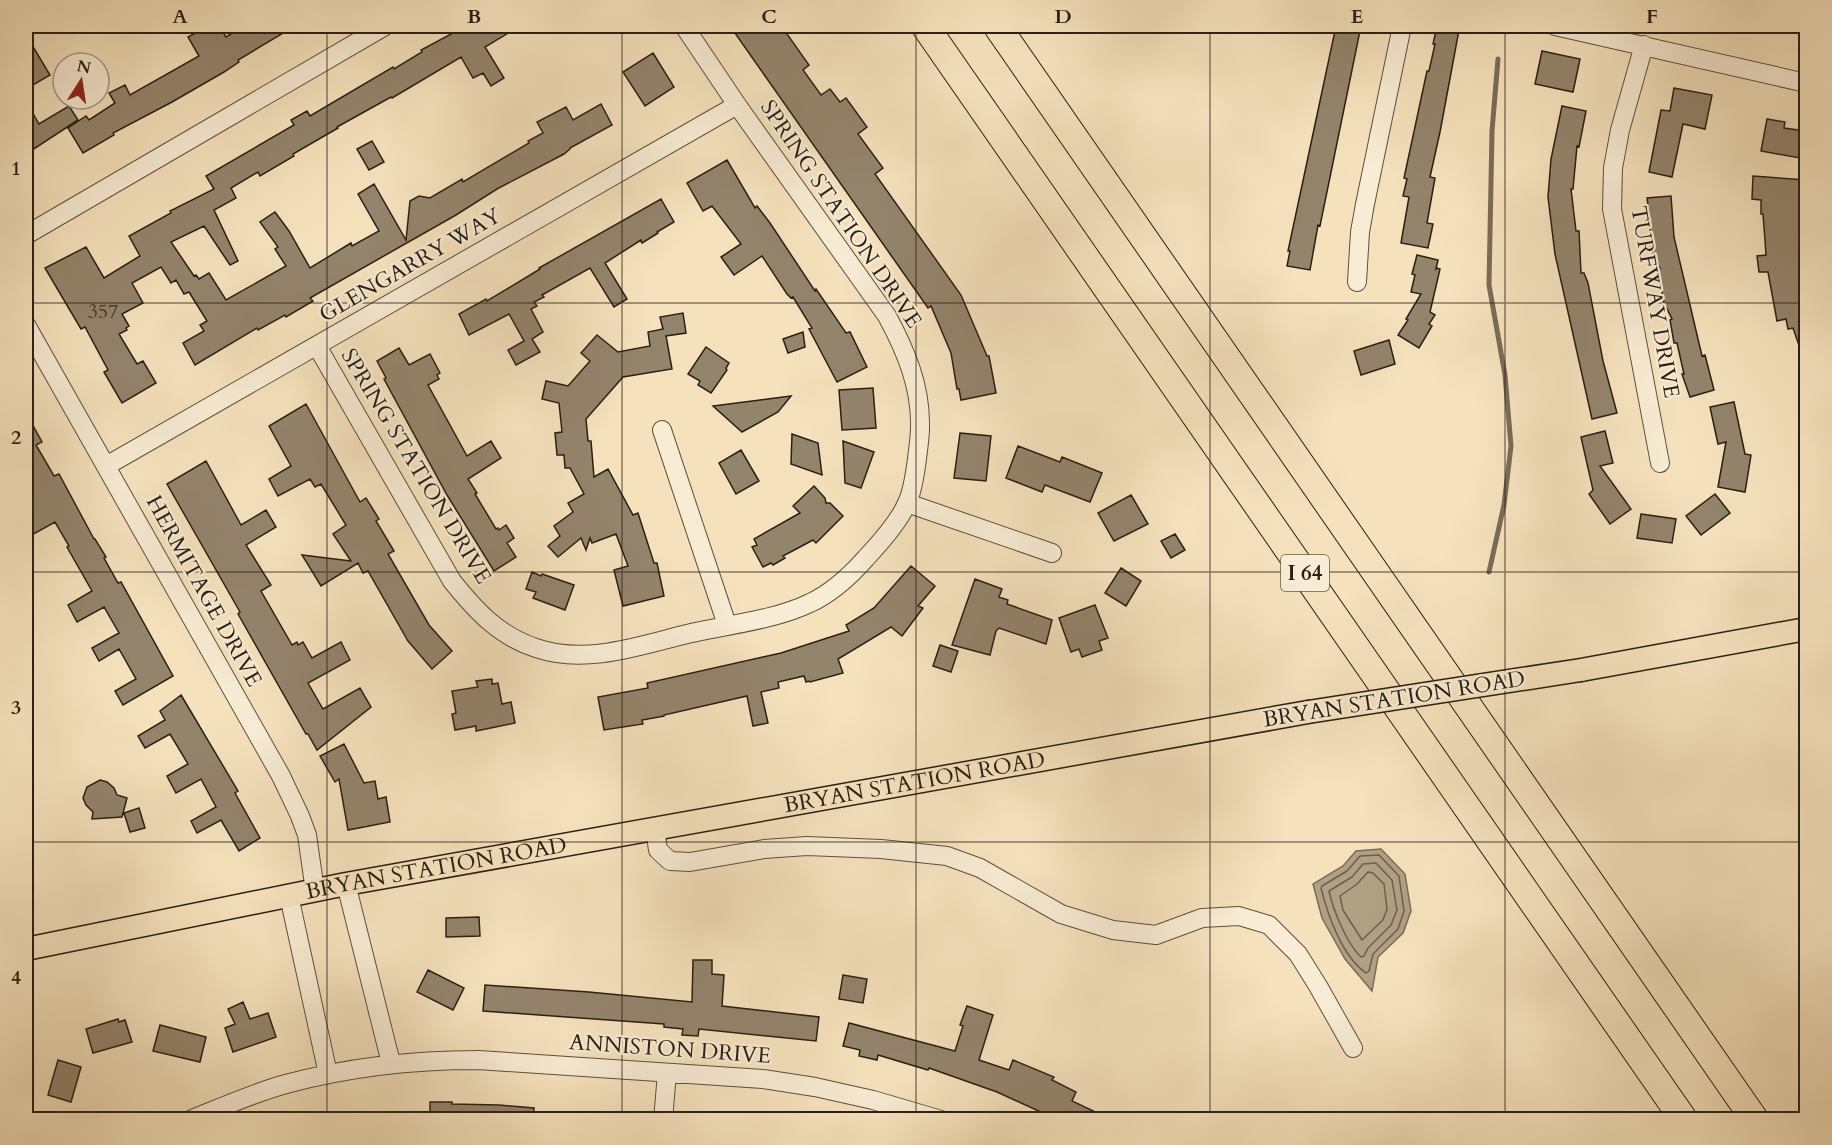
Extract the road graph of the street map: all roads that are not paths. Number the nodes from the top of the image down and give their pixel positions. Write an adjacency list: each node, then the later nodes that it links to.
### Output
1 (385, 26): 10 (street)
2 (684, 26): 9 (street, SPRING STATION DRIVE)
3 (926, 26): 33 (highway, I 64)
4 (997, 26): 34 (highway, I 64)
5 (1402, 26): 11 (street)
6 (1555, 26): 7 (street)
7 (1644, 45): 8 (street); 15 (street, TURFWAY DRIVE)
8 (1806, 83)
9 (737, 105): 13 (street, GLENGARRY WAY); 17 (street, SPRING STATION DRIVE)
10 (26, 235)
11 (1357, 282)
12 (26, 326): 16 (street, HERMITAGE DRIVE)
13 (317, 346): 16 (street, GLENGARRY WAY); 19 (street, SPRING STATION DRIVE)
14 (662, 430): 19 (street)
15 (1660, 463)
16 (106, 466): 23 (street, HERMITAGE DRIVE)
17 (907, 503): 18 (street); 19 (street, SPRING STATION DRIVE)
18 (1052, 553)
19 (727, 625)
20 (1806, 629): 21 (main road, BRYAN STATION ROAD, bridge)
21 (656, 829): 22 (main road, BRYAN STATION ROAD); 26 (street)
22 (346, 884): 23 (main road, BRYAN STATION ROAD); 27 (street)
23 (315, 891): 24 (main road, BRYAN STATION ROAD)
24 (289, 896): 25 (main road, BRYAN STATION ROAD); 29 (street)
25 (26, 949)
26 (1353, 1048)
27 (391, 1063): 28 (street, ANNISTON DRIVE); 29 (street, ANNISTON DRIVE)
28 (666, 1073): 31 (street); 32 (street, ANNISTON DRIVE)
29 (328, 1074): 30 (street, ANNISTON DRIVE)
30 (190, 1119)
31 (663, 1119)
32 (940, 1119)
33 (1684, 1119)
34 (1755, 1119)

